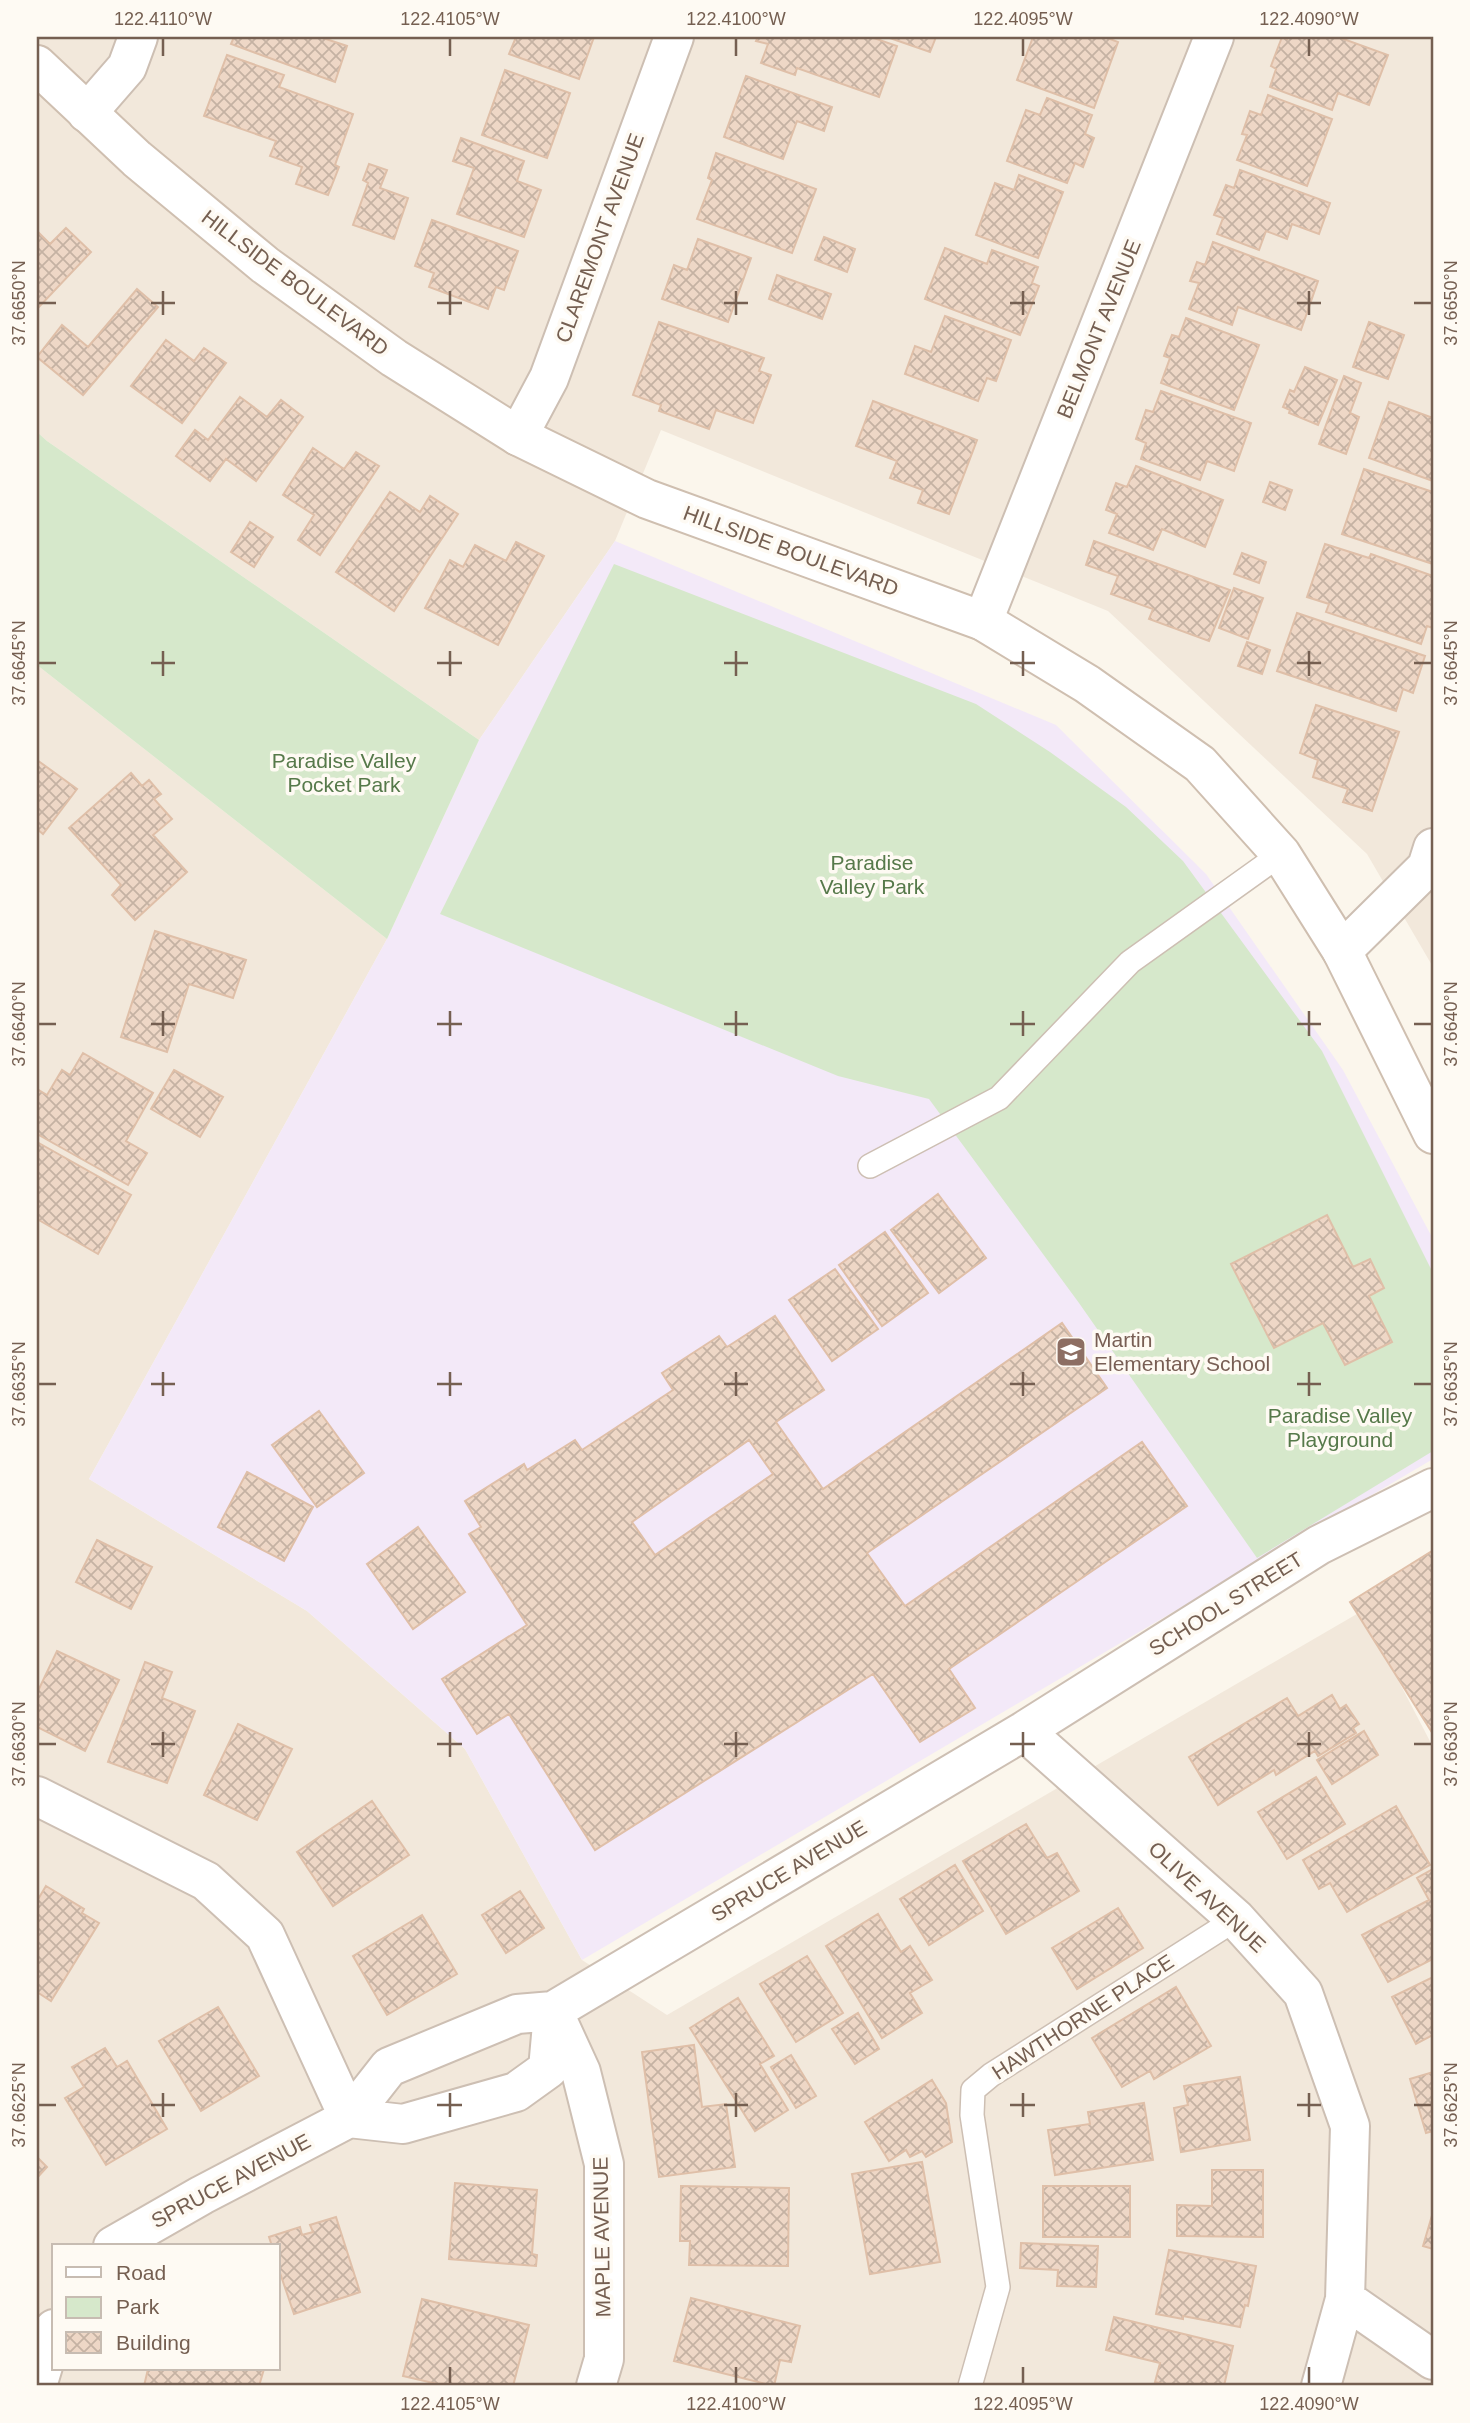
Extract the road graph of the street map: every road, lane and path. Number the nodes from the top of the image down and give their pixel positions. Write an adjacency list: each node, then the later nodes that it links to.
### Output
1 (138, 37): 5 (street)
2 (674, 37): 6 (street, CLAREMONT AVENUE)
3 (1214, 37): 7 (street, BELMONT AVENUE)
4 (37, 65): 5 (street, HILLSIDE BOULEVARD)
5 (87, 113): 6 (street, HILLSIDE BOULEVARD)
6 (519, 436): 7 (street, HILLSIDE BOULEVARD)
7 (983, 621): 9 (street, HILLSIDE BOULEVARD)
8 (1433, 848): 10 (street)
9 (1281, 854): 10 (street, HILLSIDE BOULEVARD); 12 (lane)
10 (1342, 951): 11 (street, HILLSIDE BOULEVARD)
11 (1433, 1134)
12 (870, 1166)
13 (1433, 1488): 14 (street, SCHOOL STREET)
14 (1024, 1731): 16 (street, OLIVE AVENUE); 17 (street, SPRUCE AVENUE)
15 (37, 1796): 18 (street)
16 (1236, 1919): 20 (street, OLIVE AVENUE); 25 (lane, HAWTHORNE PLACE)
17 (553, 2011): 18 (street, SPRUCE AVENUE); 18 (street); 24 (street, MAPLE AVENUE)
18 (349, 2118): 19 (street, SPRUCE AVENUE)
19 (116, 2244)
20 (1345, 2299): 22 (street); 26 (street, OLIVE AVENUE)
21 (52, 2336): 23 (street)
22 (1433, 2360)
23 (37, 2386)
24 (596, 2386)
25 (970, 2386)
26 (1321, 2386)

